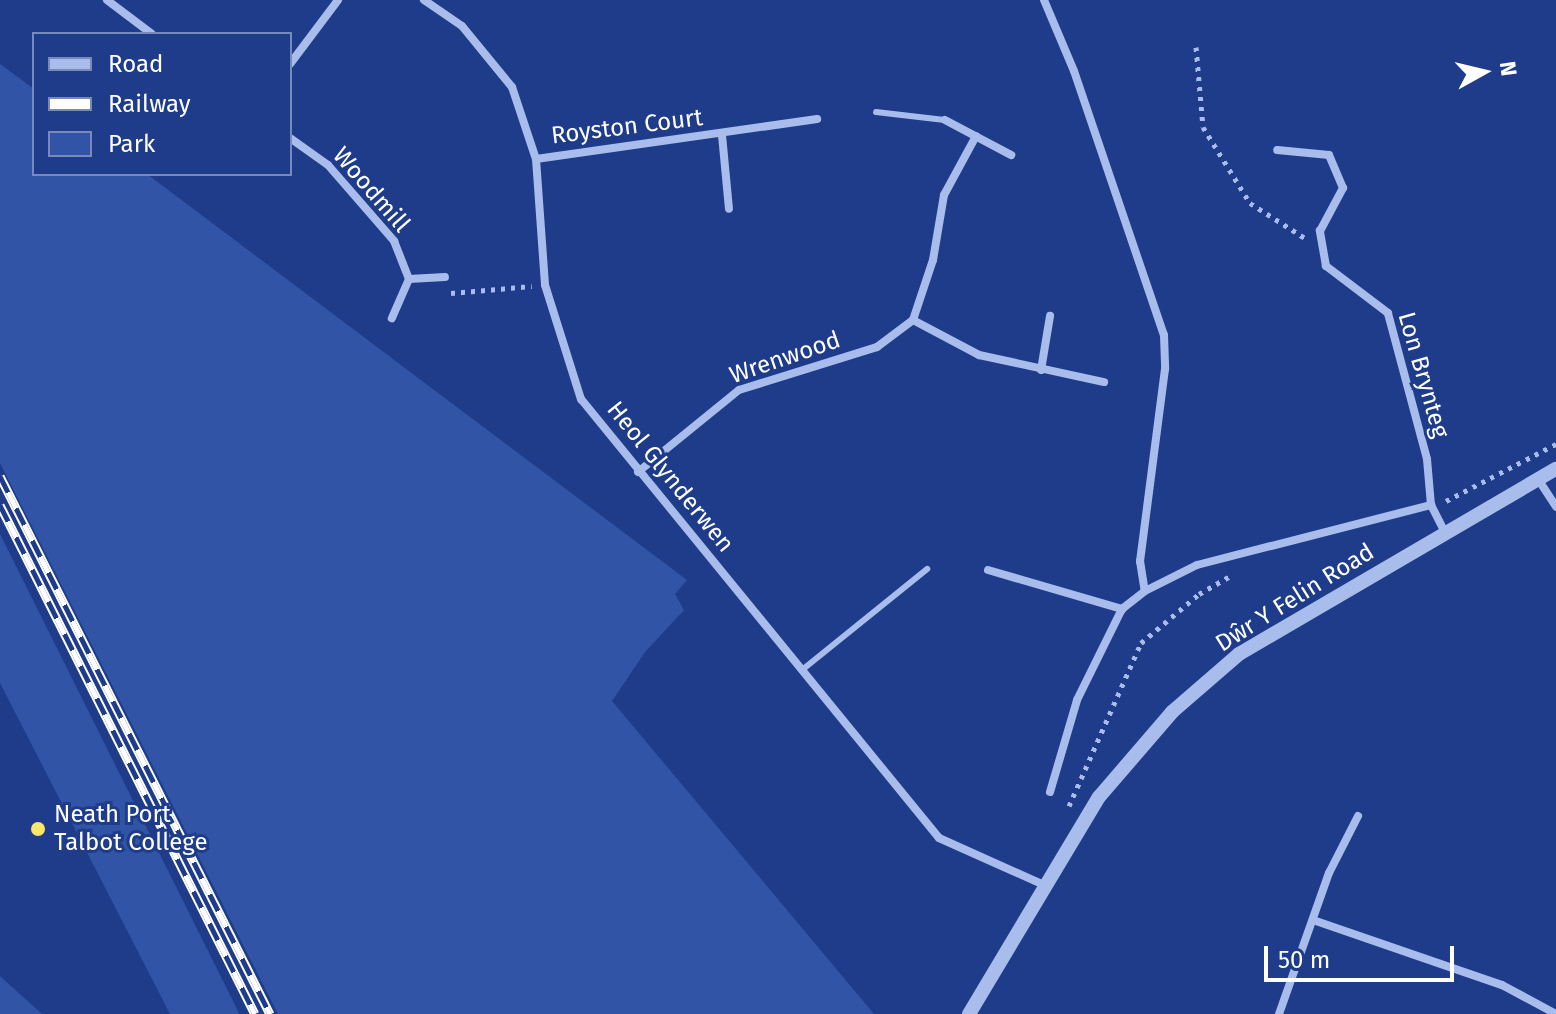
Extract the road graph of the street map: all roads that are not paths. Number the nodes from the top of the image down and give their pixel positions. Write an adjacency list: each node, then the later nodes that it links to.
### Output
1 (107, 0): 5 (street)
2 (338, 0): 6 (street)
3 (424, 0): 15 (street, Heol Glynderwen)
4 (1044, 0): 32 (street)
5 (149, 32)
6 (292, 61)
7 (876, 112): 9 (lane)
8 (817, 119): 10 (street, Royston Court)
9 (945, 120): 11 (street)
10 (722, 135): 15 (street, Royston Court); 16 (street, Royston Court)
11 (976, 136): 14 (street); 21 (street)
12 (292, 139): 18 (street, Woodmill)
13 (1277, 150): 27 (street, Lon Brynteg)
14 (1011, 155)
15 (536, 159): 25 (street, Heol Glynderwen)
16 (729, 209)
17 (445, 277): 18 (street)
18 (409, 279): 20 (street)
19 (1050, 316): 22 (street)
20 (392, 318)
21 (913, 320): 22 (street); 25 (street, Wrenwood)
22 (1041, 370): 23 (street)
23 (1104, 382)
24 (1556, 469): 26 (street, Dŵr Y Felin Road)
25 (638, 472): 34 (street, Heol Glynderwen)
26 (1538, 479): 28 (street); 29 (street, Dŵr Y Felin Road)
27 (1431, 505): 29 (street, Lon Brynteg); 32 (street)
28 (1556, 507)
29 (1445, 532): 37 (street, Dŵr Y Felin Road)
30 (927, 569): 34 (lane)
31 (988, 570): 33 (street)
32 (1145, 591): 33 (street)
33 (1122, 609): 35 (street)
34 (802, 670): 37 (street, Heol Glynderwen)
35 (1050, 792)
36 (1358, 816): 38 (street)
37 (1042, 884): 39 (street, Dŵr Y Felin Road)
38 (1313, 920): 40 (street); 41 (street)
39 (969, 1014)
40 (1279, 1014)
41 (1556, 1014)

